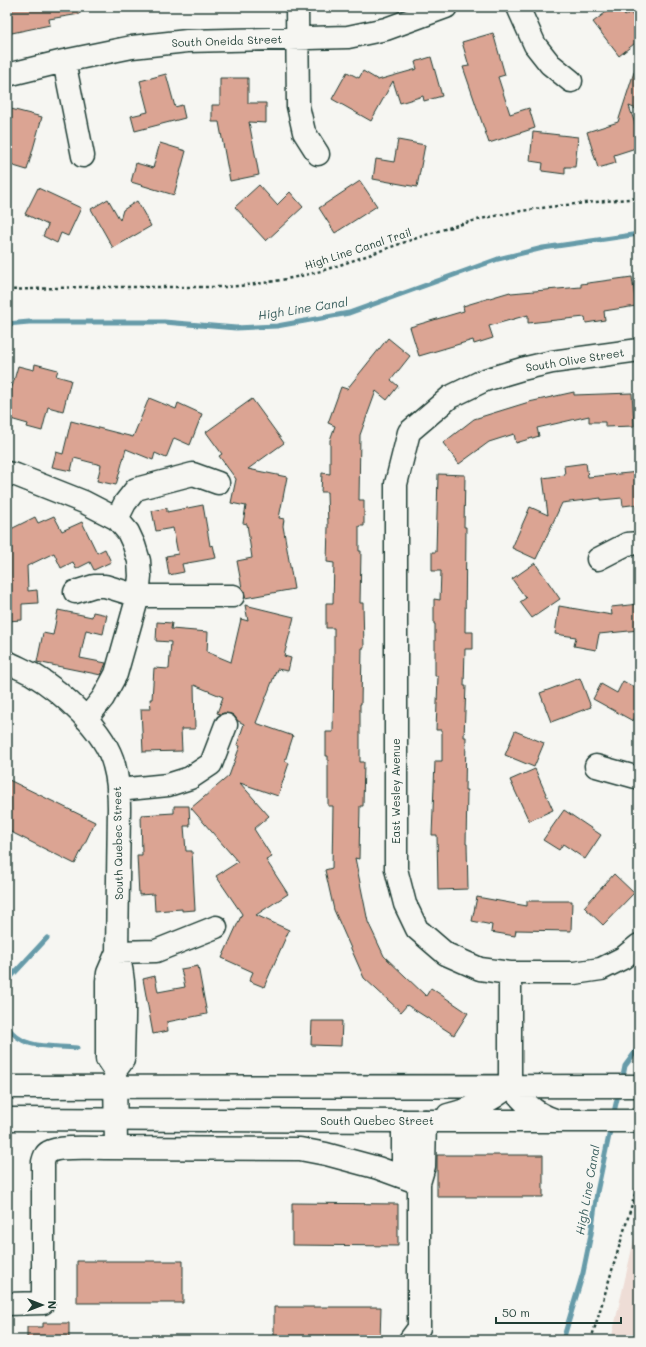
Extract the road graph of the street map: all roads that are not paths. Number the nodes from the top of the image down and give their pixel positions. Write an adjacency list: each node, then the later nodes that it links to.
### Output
1 (297, 7): 4 (street)
2 (446, 7): 4 (street, South Oneida Street)
3 (518, 7): 7 (street)
4 (297, 39): 5 (street, South Oneida Street); 8 (street)
5 (64, 61): 6 (street, South Oneida Street); 9 (street)
6 (7, 75)
7 (571, 81)
8 (318, 154)
9 (83, 156)
10 (639, 350): 11 (street, South Olive Street)
11 (409, 432): 29 (street, East Wesley Avenue)
12 (7, 473): 14 (street)
13 (218, 483): 14 (street)
14 (117, 519): 18 (street)
15 (639, 543): 16 (street)
16 (598, 559)
17 (75, 592): 18 (street)
18 (138, 596): 19 (street); 21 (street)
19 (233, 596)
20 (7, 662): 21 (street, South Quebec Street)
21 (86, 719): 25 (street, South Quebec Street)
22 (226, 725): 25 (street)
23 (596, 766): 24 (street)
24 (639, 778)
25 (118, 790): 28 (street, South Quebec Street)
26 (216, 928): 28 (street)
27 (639, 945): 29 (street, East Wesley Avenue)
28 (117, 952): 30 (street, South Quebec Street)
29 (510, 974): 31 (street)
30 (115, 1079): 31 (street); 33 (street); 35 (street, South Quebec Street)
31 (510, 1085): 32 (street); 37 (street); 38 (street)
32 (638, 1086)
33 (7, 1088)
34 (7, 1119): 35 (street, South Quebec Street)
35 (115, 1119): 36 (street, South Quebec Street); 41 (street)
36 (403, 1121): 37 (street, South Quebec Street); 40 (street)
37 (425, 1121): 38 (street, South Quebec Street); 43 (street)
38 (559, 1121): 39 (street, South Quebec Street)
39 (634, 1121)
40 (403, 1147): 42 (street); 43 (street)
41 (116, 1148): 42 (street); 44 (street)
42 (378, 1168): 43 (street)
43 (411, 1180): 45 (street)
44 (7, 1304)
45 (410, 1340)

